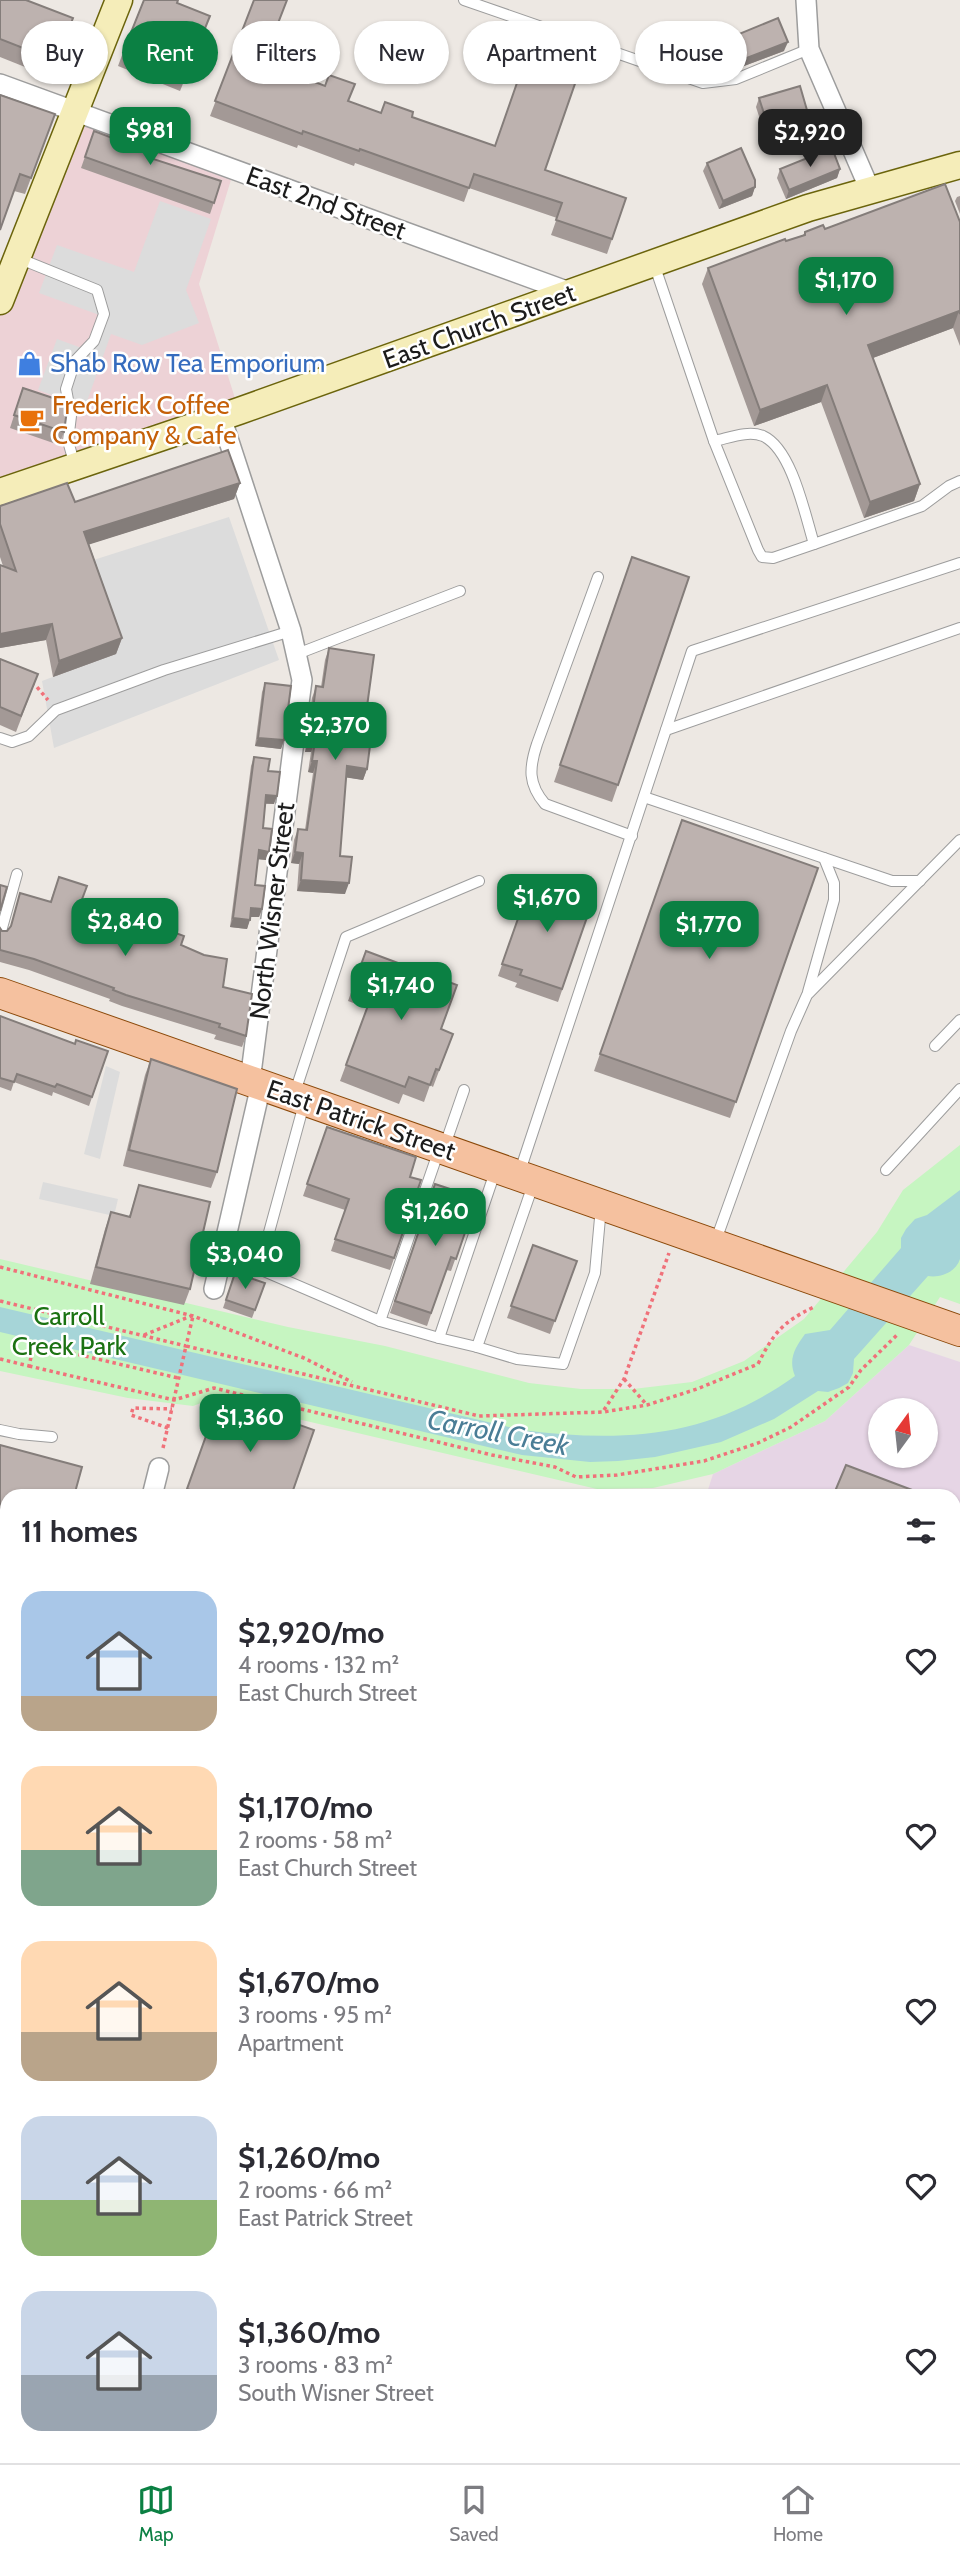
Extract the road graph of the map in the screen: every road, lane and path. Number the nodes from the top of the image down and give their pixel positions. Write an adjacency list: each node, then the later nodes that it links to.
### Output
1 (119, 0): 6 (main road)
2 (464, 0): 4 (lane)
3 (806, 0): 4 (street)
4 (809, 49): 8 (street)
5 (0, 85): 6 (street, East 2nd Street)
6 (75, 112): 9 (main road); 11 (street, East 2nd Street)
7 (946, 173): 8 (main road, East Church Street)
8 (870, 190): 10 (main road, East Church Street)
9 (17, 257): 12 (main road); 15 (lane)
10 (654, 264): 11 (main road, East Church Street); 14 (lane)
11 (572, 293): 13 (main road, East Church Street)
12 (0, 301)
13 (222, 417): 15 (main road, East Church Street); 23 (street, North Wisner Street)
14 (714, 441): 18 (lane); 18 (lane)
15 (75, 467): 17 (main road, East Church Street)
16 (960, 481): 18 (lane)
17 (0, 492)
18 (814, 544)
19 (960, 563): 27 (lane)
20 (598, 577): 30 (lane)
21 (460, 591): 24 (lane)
22 (960, 628): 27 (lane)
23 (291, 631): 24 (street, North Wisner Street); 26 (lane)
24 (297, 654): 41 (street, North Wisner Street)
25 (24, 681): 26 (path)
26 (56, 710): 28 (lane)
27 (666, 730): 29 (lane)
28 (0, 738)
29 (644, 797): 30 (lane); 32 (lane)
30 (632, 836): 47 (lane)
31 (960, 840): 35 (lane)
32 (824, 858): 35 (lane); 38 (lane)
33 (17, 874): 36 (lane)
34 (479, 881): 44 (lane)
35 (920, 881): 38 (lane)
36 (0, 935)
37 (0, 993): 41 (main road, East Patrick Street)
38 (807, 995): 49 (lane)
39 (960, 1020): 40 (lane)
40 (936, 1046)
41 (255, 1083): 44 (main road, East Patrick Street); 51 (street, North Wisner Street)
42 (960, 1089): 46 (lane)
43 (464, 1090): 45 (lane)
44 (299, 1098): 45 (main road, East Patrick Street); 53 (lane)
45 (442, 1148): 47 (main road, East Patrick Street); 58 (lane)
46 (886, 1170)
47 (517, 1175): 48 (main road, East Patrick Street); 62 (lane); 64 (lane)
48 (602, 1205): 49 (main road, East Patrick Street); 64 (lane)
49 (714, 1244): 59 (main road, East Patrick Street)
50 (670, 1251): 68 (path)
51 (221, 1259): 53 (lane); 54 (street, North Wisner Street)
52 (0, 1266): 57 (path)
53 (259, 1269): 58 (lane)
54 (214, 1289)
55 (0, 1301): 61 (path)
56 (819, 1304): 71 (path)
57 (193, 1315): 61 (path); 63 (path); 69 (path)
58 (380, 1321): 62 (lane)
59 (902, 1321): 60 (main road, East Patrick Street); 70 (path)
60 (960, 1331)
61 (144, 1335): 63 (path)
62 (439, 1338): 64 (lane)
63 (186, 1346): 67 (path); 69 (path)
64 (477, 1347)
65 (0, 1359): 66 (path)
66 (29, 1366): 67 (path); 70 (path)
67 (178, 1378): 70 (path)
68 (624, 1379): 71 (path); 73 (path)
69 (360, 1386): 73 (path)
70 (174, 1400): 72 (path)
71 (646, 1405): 73 (path)
72 (172, 1409): 72 (path)
73 (603, 1412)
74 (0, 1430): 75 (lane)
75 (52, 1437)
76 (159, 1468): 77 (street)
77 (154, 1489)

